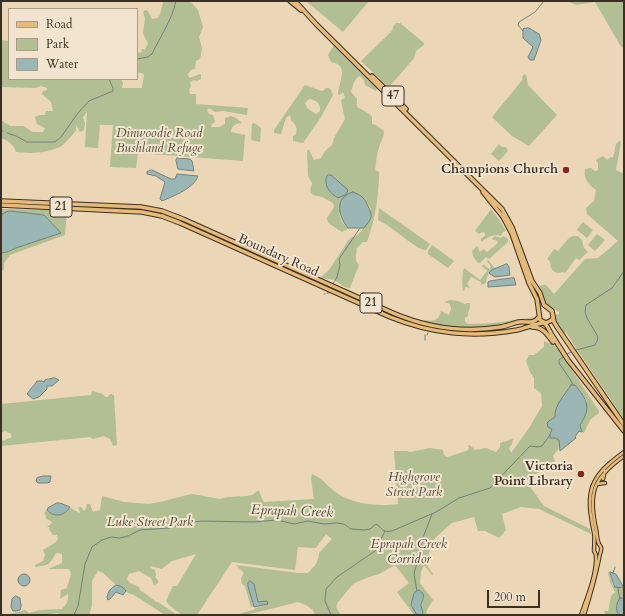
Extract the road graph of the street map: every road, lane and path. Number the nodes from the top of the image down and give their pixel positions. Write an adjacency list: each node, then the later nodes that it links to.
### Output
1 (290, 1): 3 (highway, 47)
2 (295, 1): 3 (highway, 47)
3 (310, 17): 4 (highway, 47)
4 (476, 183): 7 (highway, 47); 8 (highway, 47)
5 (1, 201): 8 (highway, Boundary Road / 21)
6 (1, 205): 11 (highway, Boundary Road / 21)
7 (547, 309): 8 (highway, 21); 9 (highway)
8 (539, 315): 10 (highway, 47)
9 (553, 317): 10 (highway, 21); 13 (highway)
10 (544, 323): 11 (highway, Boundary Road / 21); 12 (highway, 21)
11 (525, 328): 12 (highway, 21)
12 (553, 339): 14 (highway, 21)
13 (624, 425)
14 (624, 431)
15 (624, 452): 22 (main road)
16 (624, 456): 17 (main road)
17 (605, 471): 18 (main road); 20 (main road)
18 (603, 479)
19 (605, 483): 20 (main road)
20 (597, 484): 21 (main road)
21 (600, 546): 22 (main road); 24 (main road)
22 (595, 547): 23 (main road)
23 (596, 552): 24 (main road); 25 (main road)
24 (600, 552): 25 (main road)
25 (582, 615)

